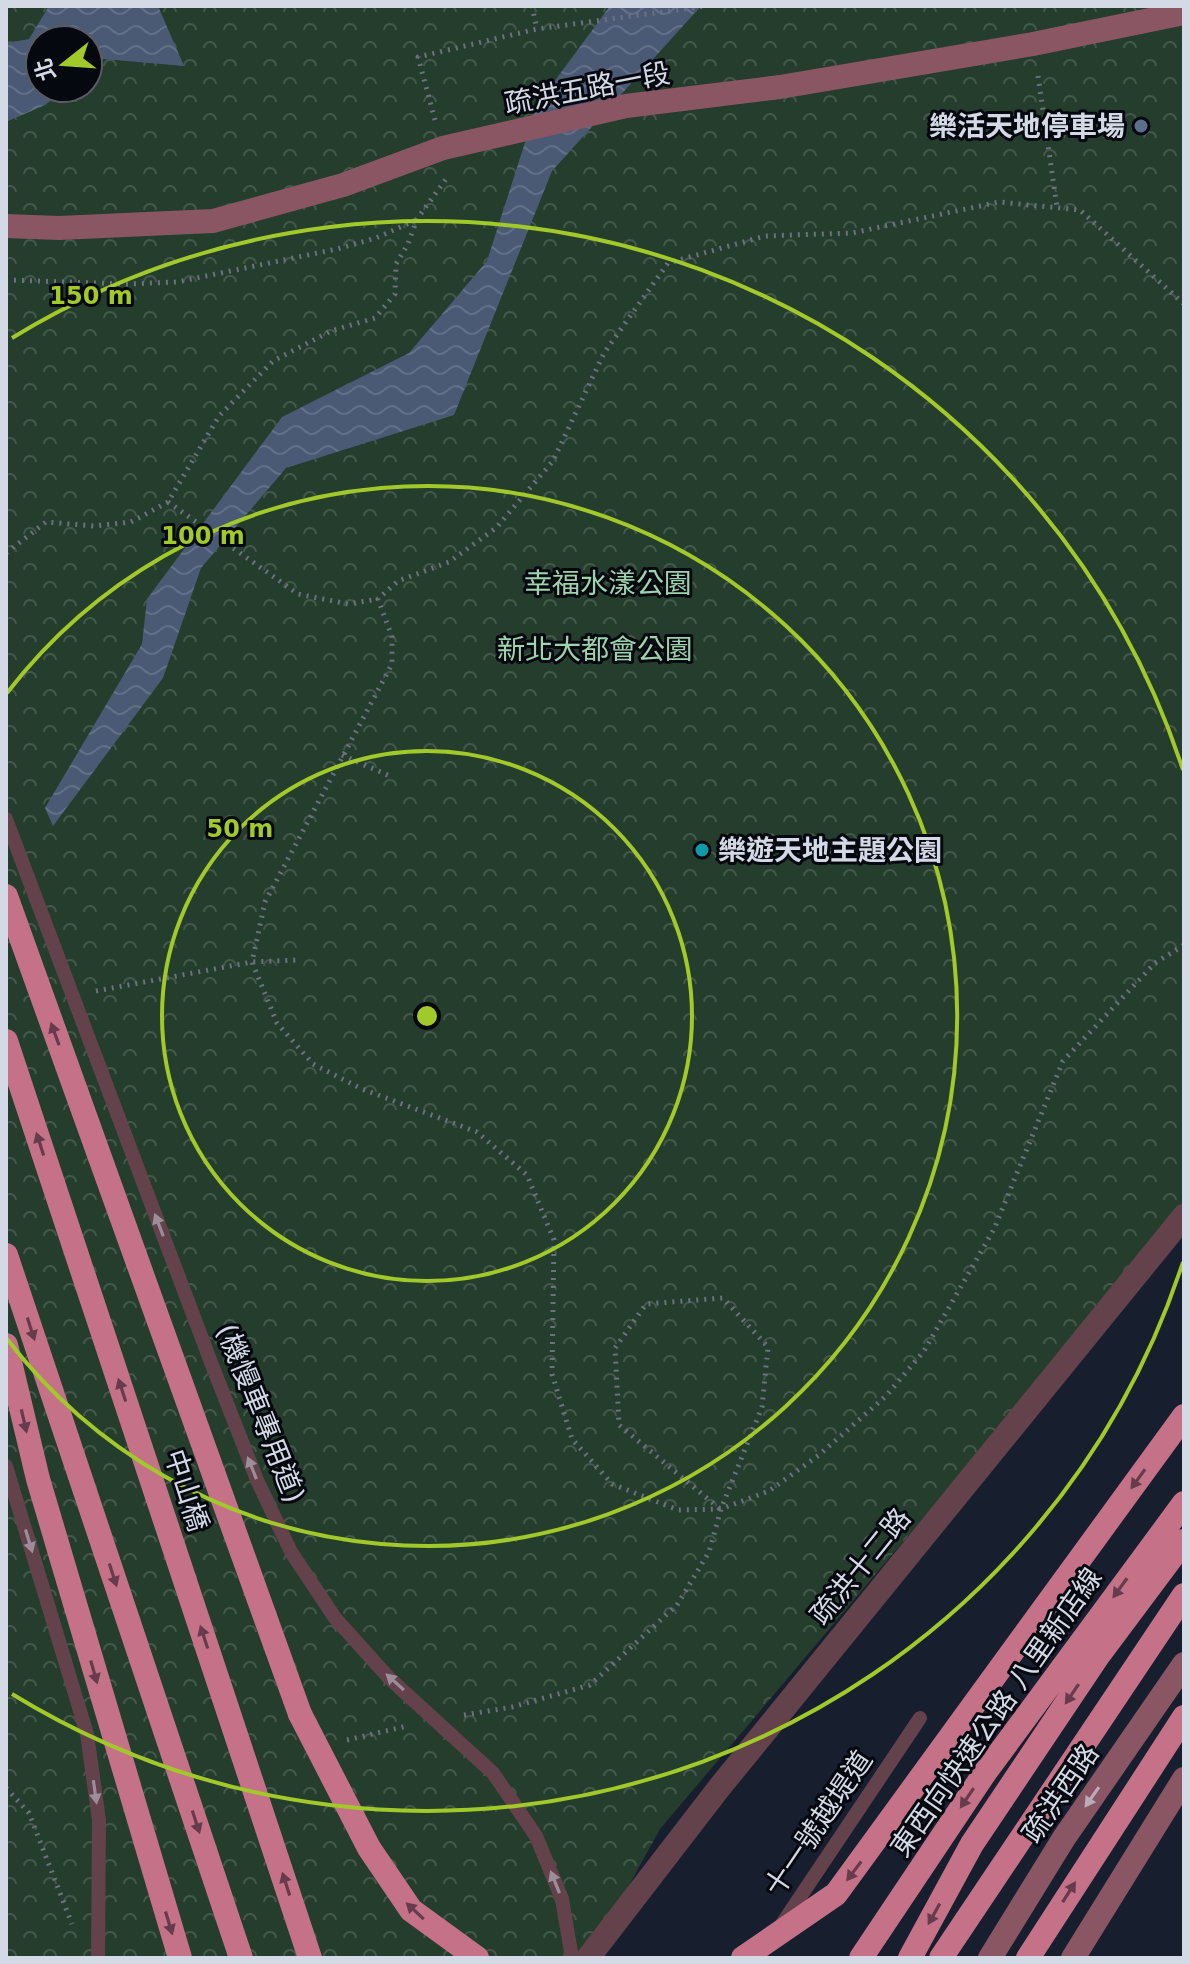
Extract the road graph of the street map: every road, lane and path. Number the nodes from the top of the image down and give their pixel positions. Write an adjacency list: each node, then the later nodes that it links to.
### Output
1 (532, 6): 4 (path)
2 (706, 6): 4 (path)
3 (1184, 13): 10 (street, 疏洪五路一段)
4 (537, 29): 6 (path)
5 (1038, 76): 8 (path)
6 (435, 121)
7 (450, 173): 9 (path)
8 (1057, 207): 12 (path); 15 (path)
9 (417, 219): 11 (path); 13 (path)
10 (6, 226)
11 (6, 280)
12 (1184, 304)
13 (168, 502): 14 (path); 15 (path)
14 (6, 553)
15 (378, 599): 16 (path)
16 (342, 755): 17 (path); 22 (path)
17 (392, 777)
18 (6, 819): 48 (lane, (機慢車專用道), one-way to 18, bridge)
19 (6, 896): 47 (highway, one-way to 19, bridge)
20 (1184, 945): 31 (path)
21 (299, 960): 22 (path)
22 (252, 962): 23 (path); 31 (path)
23 (83, 993)
24 (6, 1041): 46 (highway, 中山橋, one-way to 24)
25 (1184, 1216): 49 (street, 疏洪十二路)
26 (6, 1255): 45 (highway, one-way to 45)
27 (6, 1345): 44 (highway, one-way to 44)
28 (1184, 1416): 50 (highway, one-way to 50, bridge)
29 (6, 1466): 43 (lane, one-way to 43)
30 (1184, 1503): 52 (highway, 東西向快速公路 八里新店線, one-way to 52)
31 (721, 1509): 31 (path); 36 (path)
32 (1184, 1541): 53 (highway, one-way to 53)
33 (1184, 1595): 54 (highway)
34 (1184, 1664): 55 (street, 疏洪西路, one-way to 55)
35 (1184, 1717): 56 (highway, one-way to 35)
36 (452, 1718)
37 (920, 1718): 51 (lane, 十一號越堤道)
38 (422, 1723): 39 (path)
39 (337, 1744)
40 (1184, 1779): 57 (street)
41 (6, 1788): 42 (path)
42 (74, 1929)
43 (98, 1958)
44 (180, 1958)
45 (241, 1958)
46 (310, 1958)
47 (477, 1958)
48 (572, 1958)
49 (588, 1958)
50 (743, 1958)
51 (759, 1958)
52 (861, 1958)
53 (910, 1958)
54 (941, 1958)
55 (990, 1958)
56 (1028, 1958)
57 (1073, 1958)

